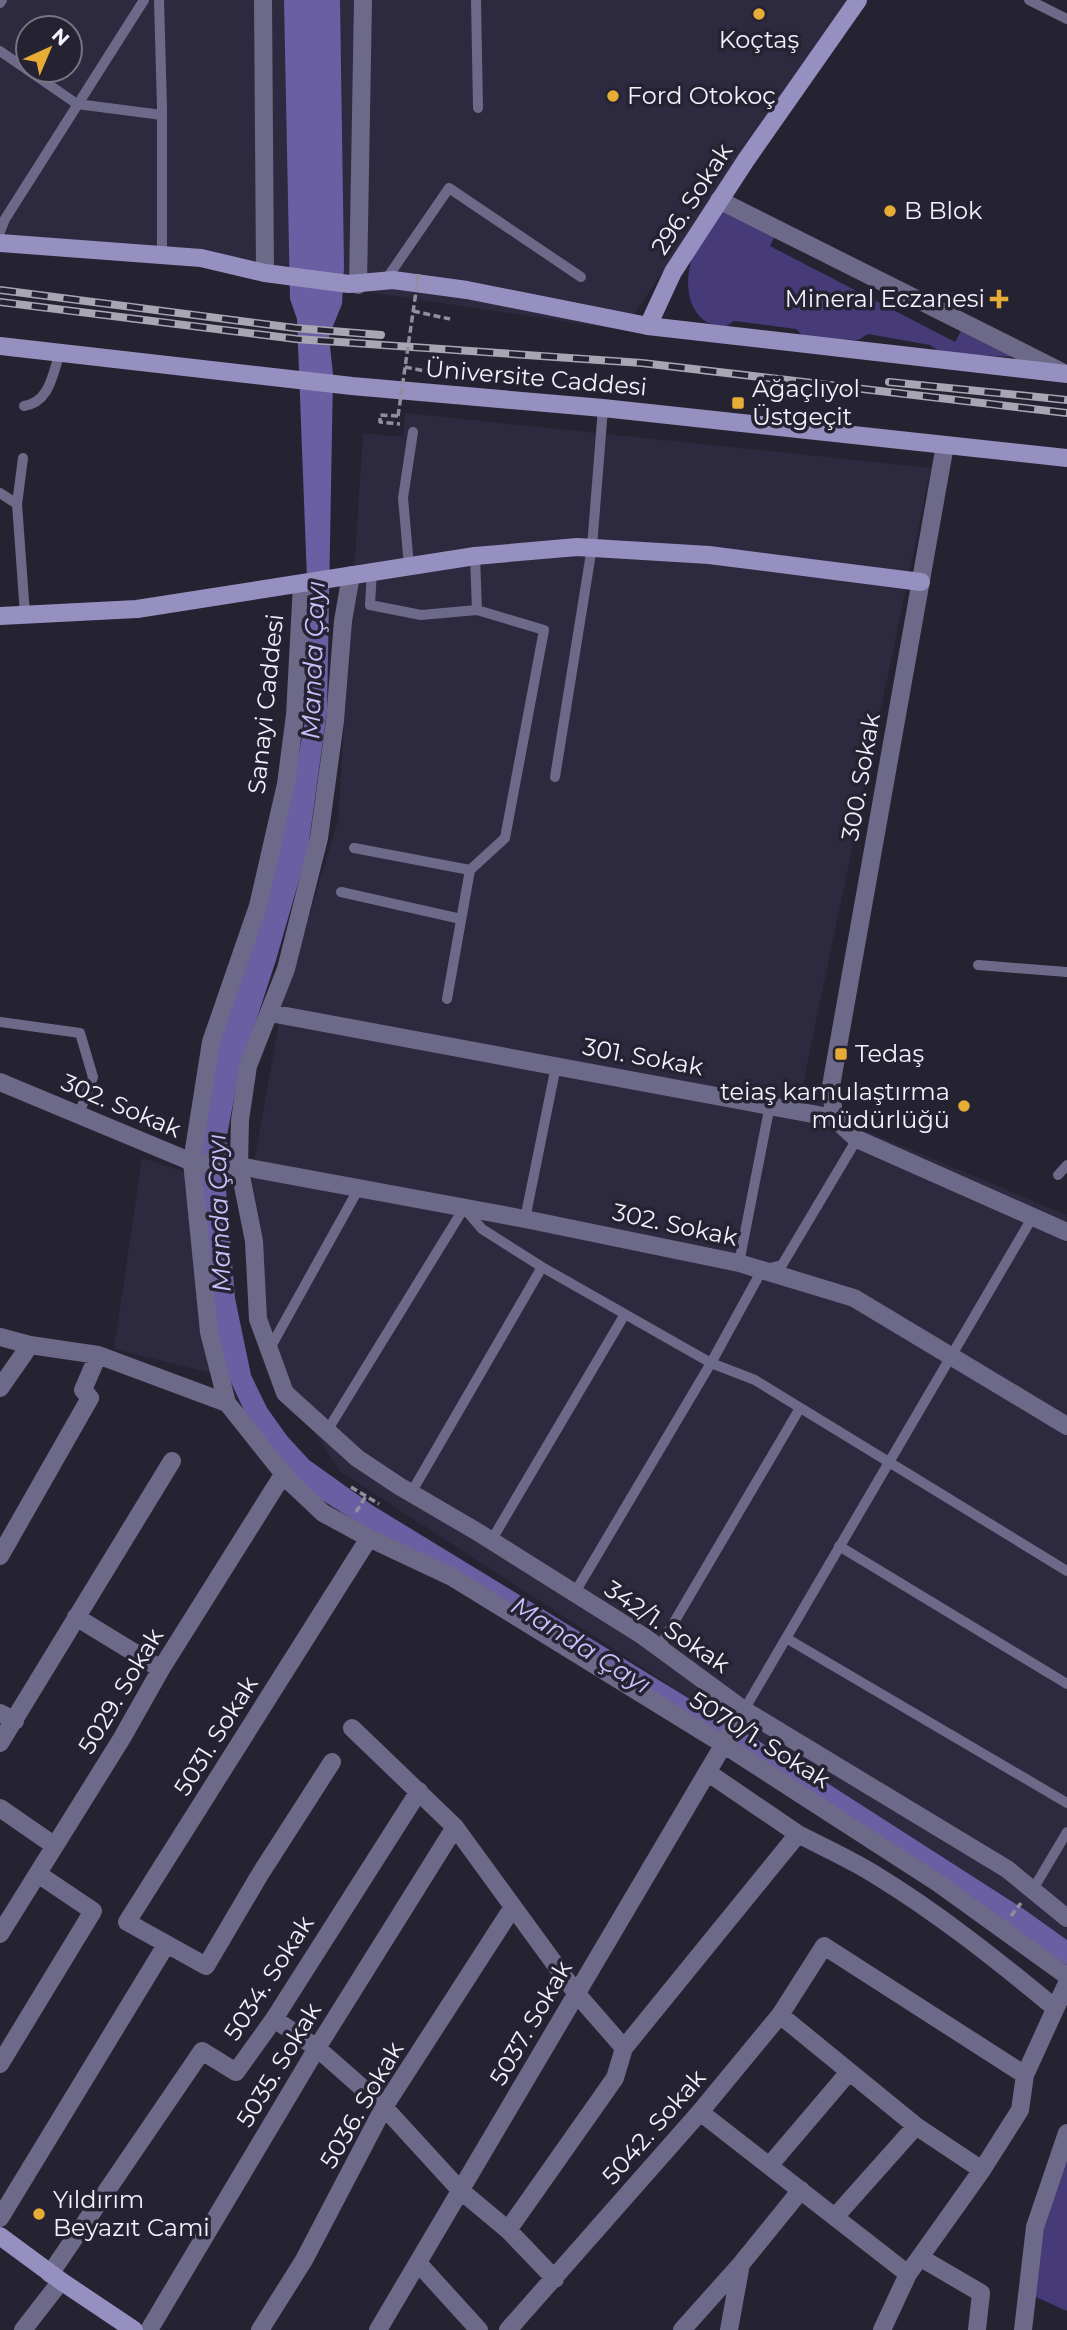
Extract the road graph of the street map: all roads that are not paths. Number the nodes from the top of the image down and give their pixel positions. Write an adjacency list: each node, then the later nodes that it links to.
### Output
1 (144, 0): 10 (lane)
2 (159, 0): 12 (lane)
3 (263, 0): 17 (street)
4 (363, 0): 20 (street)
5 (476, 0): 11 (lane)
6 (858, 0): 13 (main road, 296. Sokak)
7 (1029, 0): 8 (lane)
8 (1067, 19)
9 (0, 51): 10 (lane)
10 (77, 104): 12 (lane); 14 (lane)
11 (478, 108)
12 (162, 115): 16 (lane)
13 (719, 200): 21 (main road, 296. Sokak); 24 (street)
14 (0, 232)
15 (0, 243): 16 (main road)
16 (162, 253): 17 (main road)
17 (265, 273): 20 (main road)
18 (581, 277): 19 (lane)
19 (384, 281): 20 (main road); 21 (main road)
20 (354, 284)
21 (648, 326): 24 (main road)
22 (0, 346): 23 (main road, Üniversite Caddesi)
23 (60, 353): 25 (lane); 26 (main road, Üniversite Caddesi)
24 (1066, 374)
25 (25, 408)
26 (603, 408): 28 (main road, Üniversite Caddesi); 33 (lane)
27 (413, 432): 35 (lane)
28 (946, 445): 30 (main road, Üniversite Caddesi); 38 (street, 300. Sokak)
29 (23, 458): 32 (lane)
30 (1067, 458)
31 (0, 493): 32 (lane)
32 (17, 504): 41 (lane)
33 (592, 547): 34 (main road, Sanayi Caddesi); 38 (main road, Sanayi Caddesi); 43 (lane)
34 (475, 556): 35 (main road, Sanayi Caddesi); 40 (lane)
35 (409, 566): 36 (main road, Sanayi Caddesi)
36 (372, 571): 37 (main road, Sanayi Caddesi); 40 (lane)
37 (348, 575): 39 (main road, Sanayi Caddesi); 51 (street, 342/1. Sokak)
38 (921, 582): 57 (street, 300. Sokak)
39 (304, 584): 41 (main road, Sanayi Caddesi); 59 (street, Sanayi Caddesi)
40 (477, 610): 45 (lane)
41 (25, 614): 42 (main road, Sanayi Caddesi)
42 (0, 616)
43 (555, 777)
44 (354, 848): 45 (lane)
45 (470, 870): 47 (lane)
46 (341, 892): 47 (lane)
47 (461, 919): 50 (lane)
48 (978, 965): 49 (lane)
49 (1067, 972)
50 (447, 999)
51 (270, 1013): 53 (street, 301. Sokak); 61 (street, 342/1. Sokak)
52 (0, 1022): 56 (lane)
53 (556, 1066): 55 (street, 301. Sokak); 65 (lane)
54 (0, 1082): 56 (street, 302. Sokak)
55 (770, 1105): 57 (street, 301. Sokak); 68 (lane)
56 (79, 1114): 59 (street, 302. Sokak)
57 (834, 1118): 58 (street)
58 (856, 1139): 66 (street); 70 (lane)
59 (192, 1162): 61 (street, 302. Sokak); 79 (street, 302. Sokak)
60 (1067, 1165): 62 (lane)
61 (239, 1166): 63 (street, 302. Sokak); 74 (street, 342/1. Sokak)
62 (1058, 1175)
63 (359, 1188): 64 (street, 302. Sokak); 74 (lane)
64 (464, 1208): 65 (street, 302. Sokak); 69 (lane); 82 (lane)
65 (525, 1219): 68 (street, 302. Sokak)
66 (1032, 1219): 67 (street); 76 (lane)
67 (1067, 1232)
68 (739, 1263): 70 (street, 302. Sokak)
69 (542, 1267): 71 (lane); 86 (lane)
70 (762, 1270): 76 (street, 302. Sokak); 77 (lane)
71 (625, 1314): 77 (lane); 88 (lane)
72 (0, 1338): 73 (street)
73 (30, 1345): 75 (street); 78 (street)
74 (269, 1350): 82 (street, 342/1. Sokak)
75 (98, 1354): 79 (street); 90 (street)
76 (950, 1357): 81 (street, 302. Sokak); 84 (lane)
77 (711, 1363): 80 (lane); 92 (lane)
78 (0, 1388)
79 (226, 1403): 85 (street, 5070/1. Sokak)
80 (800, 1408): 84 (lane); 95 (lane)
81 (1067, 1426)
82 (327, 1432): 86 (street, 342/1. Sokak)
83 (172, 1461): 93 (street)
84 (888, 1463): 89 (lane); 91 (lane)
85 (284, 1473): 87 (street, 5070/1. Sokak); 96 (street, 5029. Sokak)
86 (411, 1493): 88 (street, 342/1. Sokak)
87 (369, 1538): 101 (street, 5070/1. Sokak); 117 (street, 5031. Sokak)
88 (491, 1541): 92 (street, 342/1. Sokak)
89 (839, 1546): 94 (lane); 97 (lane)
90 (0, 1556)
91 (1067, 1570)
92 (574, 1594): 95 (street, 342/1. Sokak)
93 (76, 1616): 96 (street); 99 (street)
94 (786, 1638): 98 (lane); 106 (lane)
95 (660, 1646): 98 (street, 342/1. Sokak)
96 (161, 1669): 111 (street, 5029. Sokak)
97 (1067, 1684)
98 (744, 1710): 101 (street, 5037. Sokak); 113 (street, 342/1. Sokak)
99 (8, 1717): 102 (street)
100 (352, 1728): 105 (street)
101 (724, 1742): 104 (street, 5037. Sokak); 118 (street, 5070/1. Sokak)
102 (0, 1743)
103 (332, 1762): 117 (street)
104 (707, 1772): 110 (street); 120 (street, 5037. Sokak)
105 (418, 1791): 108 (street); 123 (street, 5034. Sokak)
106 (1067, 1802)
107 (0, 1808): 111 (street)
108 (455, 1827): 114 (street); 124 (street, 5035. Sokak)
109 (1067, 1832): 113 (lane)
110 (798, 1834): 121 (street); 125 (street)
111 (55, 1846): 112 (street, 5029. Sokak)
112 (38, 1874): 116 (street, 5029. Sokak); 126 (street)
113 (1032, 1891): 115 (street, 342/1. Sokak)
114 (513, 1907): 120 (street); 129 (street, 5036. Sokak)
115 (1067, 1918)
116 (0, 1934)
117 (166, 1945): 138 (street)
118 (1067, 1976)
119 (1067, 1983): 121 (street)
120 (576, 1993): 125 (street); 135 (street, 5037. Sokak)
121 (1055, 2008): 128 (street)
122 (780, 2015): 127 (street); 128 (street, 5042. Sokak); 130 (street, 5042. Sokak)
123 (274, 2019): 124 (street); 145 (street, 5034. Sokak)
124 (317, 2048): 129 (street); 149 (street, 5035. Sokak)
125 (624, 2048): 139 (street)
126 (0, 2064)
127 (849, 2072): 131 (street); 133 (street)
128 (1025, 2075): 134 (street)
129 (384, 2107): 135 (street); 150 (street, 5036. Sokak)
130 (700, 2112): 133 (street); 146 (street, 5042. Sokak)
131 (916, 2126): 134 (street); 137 (street)
132 (1067, 2133): 158 (street)
133 (769, 2166): 136 (street)
134 (982, 2170): 141 (street)
135 (460, 2190): 139 (street); 142 (street, 5037. Sokak)
136 (801, 2190): 137 (street); 143 (street)
137 (835, 2217): 144 (street)
138 (0, 2218)
139 (508, 2230): 146 (street)
140 (0, 2235): 145 (main road)
141 (921, 2258): 144 (street); 157 (street)
142 (419, 2264): 151 (street, 5037. Sokak); 152 (street)
143 (741, 2264): 154 (street); 155 (street)
144 (908, 2274): 156 (street)
145 (55, 2277): 147 (street); 148 (main road)
146 (555, 2279): 153 (street, 5042. Sokak)
147 (23, 2330)
148 (134, 2330)
149 (149, 2330)
150 (260, 2330)
151 (378, 2330)
152 (479, 2330)
153 (508, 2330)
154 (682, 2330)
155 (729, 2330)
156 (882, 2330)
157 (977, 2330)
158 (1023, 2330)

